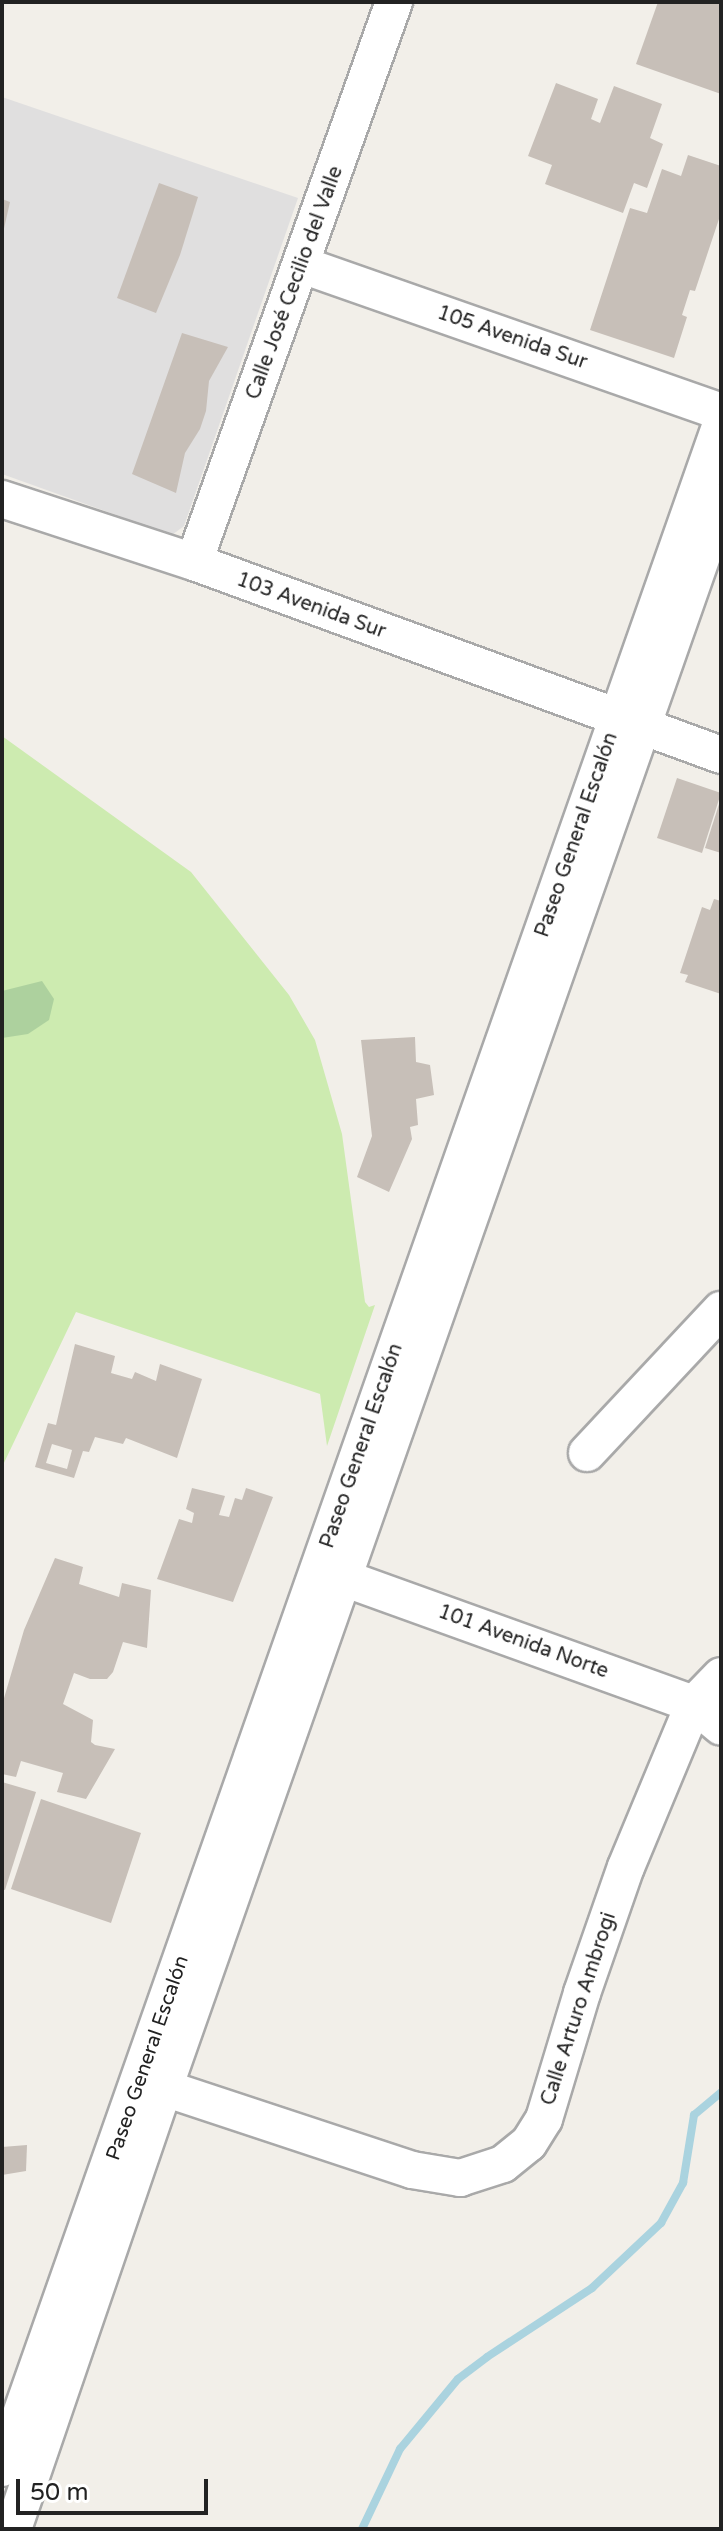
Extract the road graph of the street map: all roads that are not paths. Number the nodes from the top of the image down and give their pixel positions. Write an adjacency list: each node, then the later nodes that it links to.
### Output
1 (394, 2): 2 (street, Calle José Cecilio del Valle)
2 (302, 265): 3 (street, 105 Avenida Sur); 7 (street, Calle José Cecilio del Valle)
3 (721, 412)
4 (721, 424): 8 (street, Paseo General Escalón)
5 (2, 499): 7 (street, 103 Avenida Sur)
6 (721, 502): 8 (street, Paseo General Escalón)
7 (194, 562): 8 (street, 103 Avenida Sur)
8 (630, 724): 9 (street, 103 Avenida Sur); 12 (street, Paseo General Escalón)
9 (721, 755)
10 (721, 1310): 11 (street)
11 (587, 1453)
12 (332, 1573): 14 (street, 101 Avenida Norte); 15 (street, Paseo General Escalón)
13 (721, 1676): 14 (street, Calle Arturo Ambrogi)
14 (707, 1716): 15 (street, Calle Arturo Ambrogi)
15 (152, 2084): 16 (street, Paseo General Escalón); 17 (street, Paseo General Escalón)
16 (6, 2447)
17 (13, 2529)

